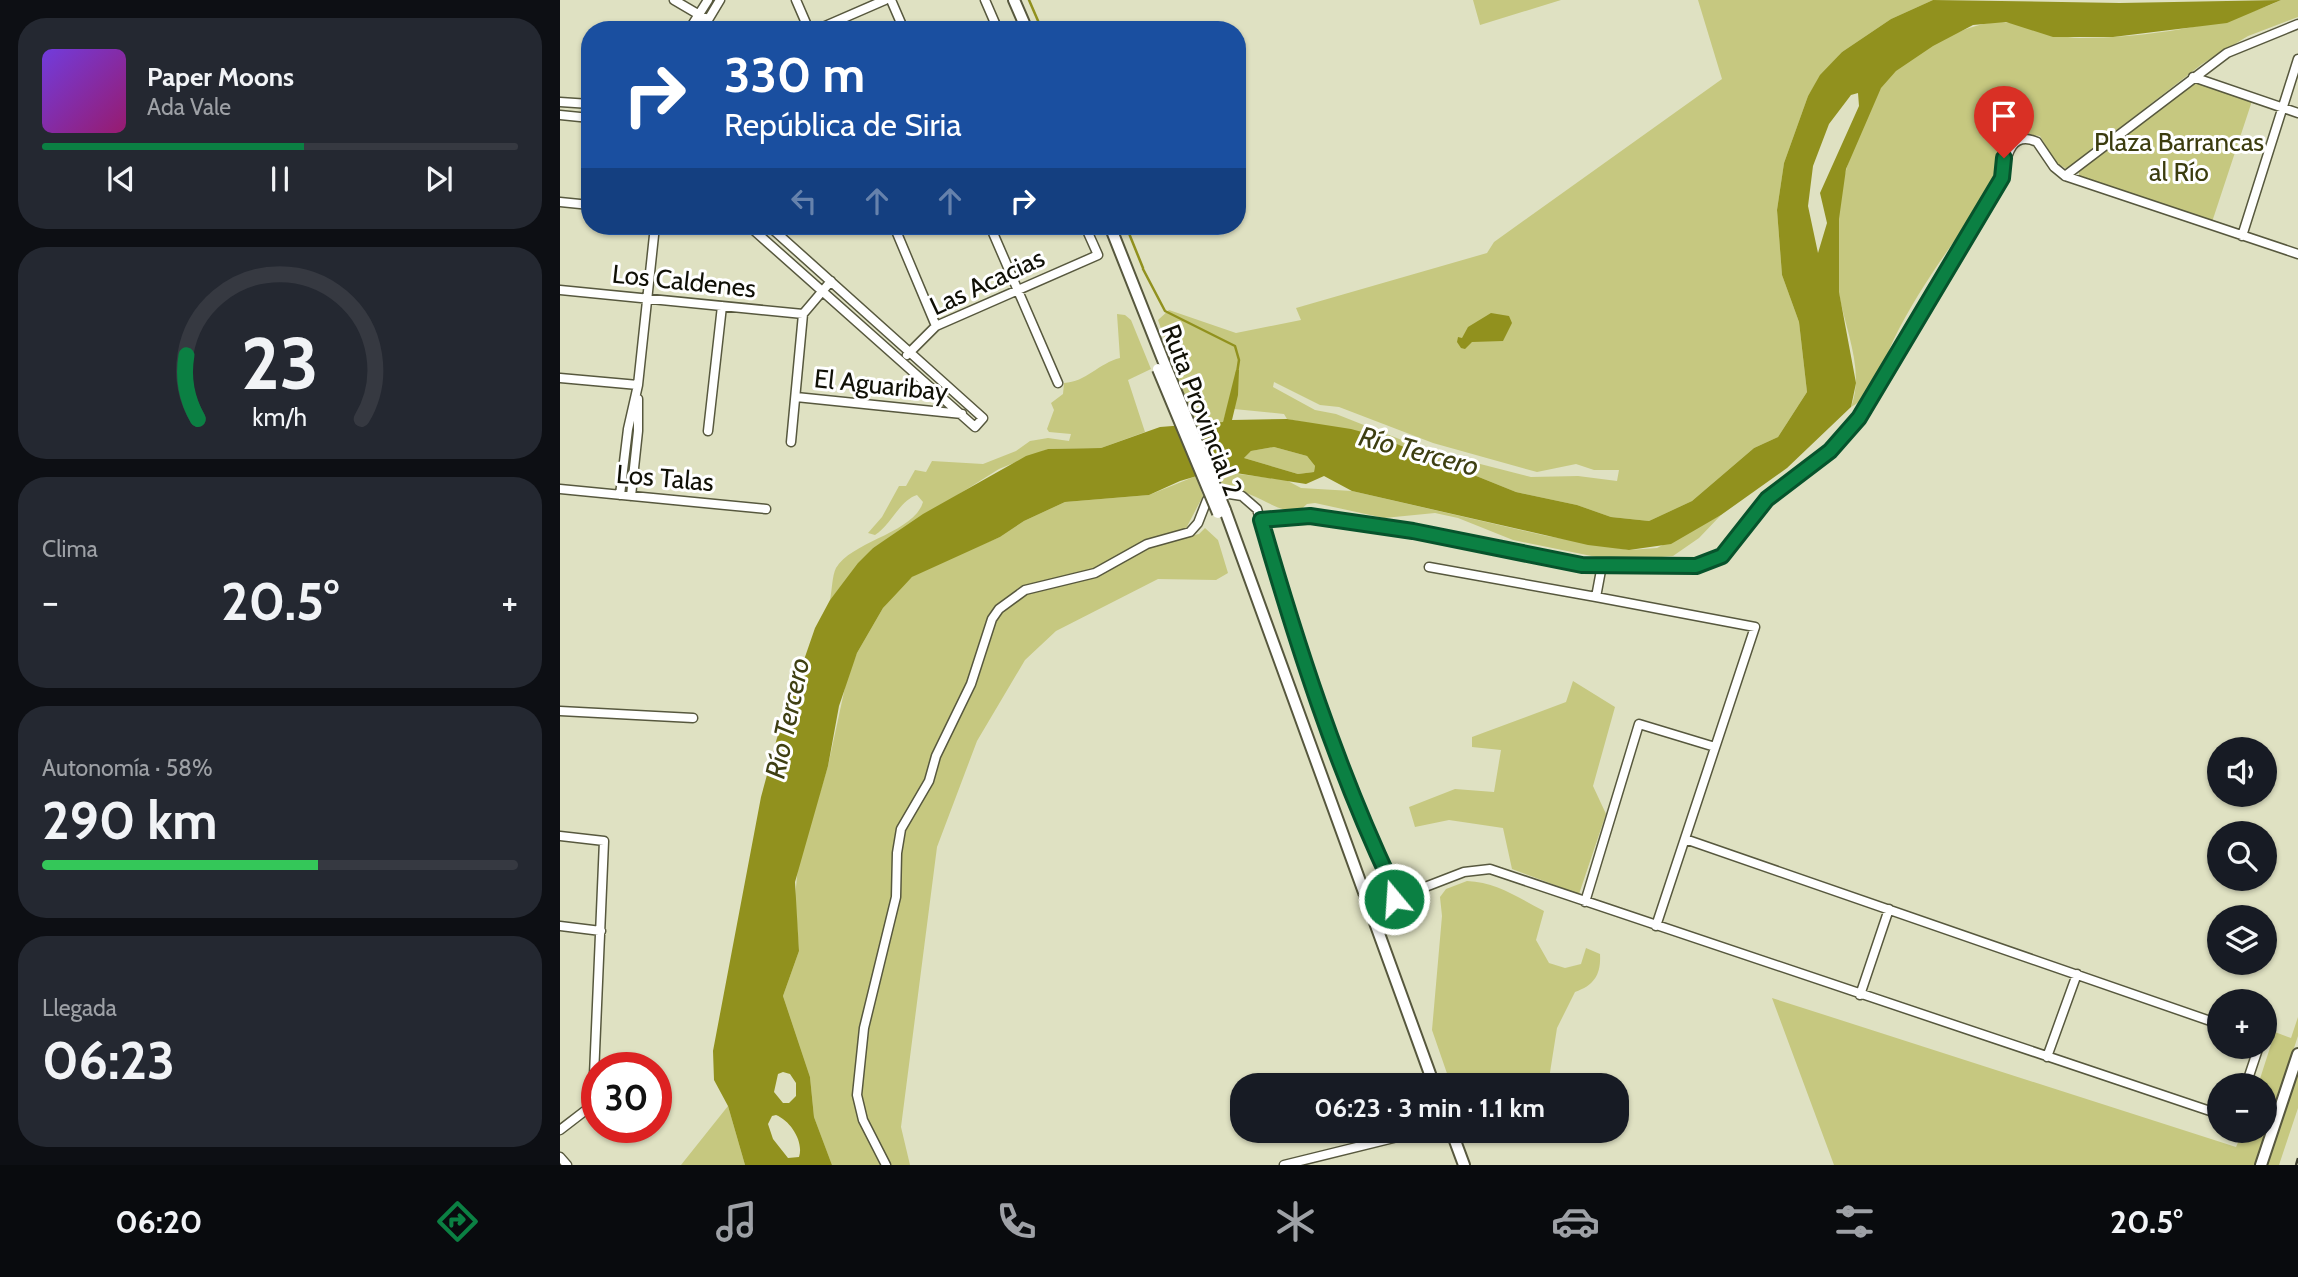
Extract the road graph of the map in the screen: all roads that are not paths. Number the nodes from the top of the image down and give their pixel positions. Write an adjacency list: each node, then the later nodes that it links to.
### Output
1 (674, 0): 9 (street)
2 (708, 0): 9 (street)
3 (720, 0): 10 (street)
4 (796, 0): 12 (street)
5 (885, 0): 13 (street)
6 (891, 0): 14 (street)
7 (985, 0): 15 (street)
8 (1014, 0): 16 (main road)
9 (699, 15): 10 (street); 11 (street)
10 (708, 20)
11 (695, 21)
12 (805, 21)
13 (837, 21)
14 (900, 21)
15 (994, 21)
16 (1023, 21)
17 (2298, 24): 19 (street)
18 (2298, 59): 22 (street)
19 (2193, 77): 22 (street); 26 (street)
20 (560, 102): 21 (street)
21 (581, 103)
22 (2283, 108): 23 (street); 37 (street)
23 (2298, 113)
24 (560, 115): 25 (street)
25 (581, 117)
26 (2065, 176): 37 (street); 64 (street)
27 (560, 202): 28 (street)
28 (581, 204)
29 (654, 235): 44 (street)
30 (759, 235): 38 (street)
31 (769, 235): 38 (street)
32 (782, 235): 40 (street)
33 (898, 235): 47 (street)
34 (994, 235): 42 (street)
35 (1089, 235): 42 (street, Las Acacias)
36 (1114, 235): 75 (main road, Ruta Provincial 2, bridge)
37 (2242, 236): 39 (street)
38 (765, 241): 43 (street)
39 (2298, 254)
40 (831, 281): 43 (street); 48 (street)
41 (560, 290): 44 (street, Los Caldenes)
42 (1018, 290): 47 (street, Las Acacias); 51 (street)
43 (823, 291): 46 (street); 49 (street)
44 (648, 298): 45 (street, Los Caldenes); 52 (street)
45 (722, 306): 46 (street, Los Caldenes); 55 (street)
46 (803, 314): 53 (street)
47 (936, 326): 48 (street, Las Acacias)
48 (910, 351): 49 (street, Las Acacias); 54 (street)
49 (904, 361): 54 (street)
50 (560, 378): 52 (street)
51 (1058, 383)
52 (638, 385): 59 (street); 60 (street)
53 (796, 397): 54 (street, El Aguaribay); 56 (street)
54 (962, 414)
55 (708, 431)
56 (791, 442)
57 (560, 489): 59 (street, Los Talas)
58 (1223, 493): 63 (street)
59 (621, 495): 60 (street, Los Talas)
60 (631, 496): 62 (street, Los Talas)
61 (1207, 500): 91 (street)
62 (766, 509)
63 (1261, 520): 64 (street); 72 (street)
64 (1602, 565): 66 (street)
65 (1429, 567): 66 (street)
66 (1596, 597): 69 (street)
67 (560, 711): 68 (street)
68 (693, 718)
69 (1715, 747): 71 (street); 73 (street)
70 (560, 836): 78 (street)
71 (1685, 839): 74 (street); 77 (street)
72 (1394, 899): 73 (street); 75 (street)
73 (1585, 902): 77 (street)
74 (1889, 909): 79 (street); 80 (street)
75 (1372, 915): 84 (main road, Ruta Provincial 2)
76 (560, 926): 78 (street)
77 (1656, 926): 80 (street)
78 (601, 931): 86 (street)
79 (2077, 974): 81 (street); 83 (street)
80 (1860, 995): 83 (street)
81 (2207, 1020)
82 (2298, 1054): 94 (main road)
83 (2047, 1058): 85 (street)
84 (1430, 1073)
85 (2207, 1110)
86 (560, 1130)
87 (1373, 1143): 92 (street)
88 (1456, 1143): 93 (main road)
89 (560, 1157): 90 (street)
90 (567, 1165)
91 (886, 1165)
92 (1284, 1165)
93 (1464, 1165)
94 (2261, 1165)

